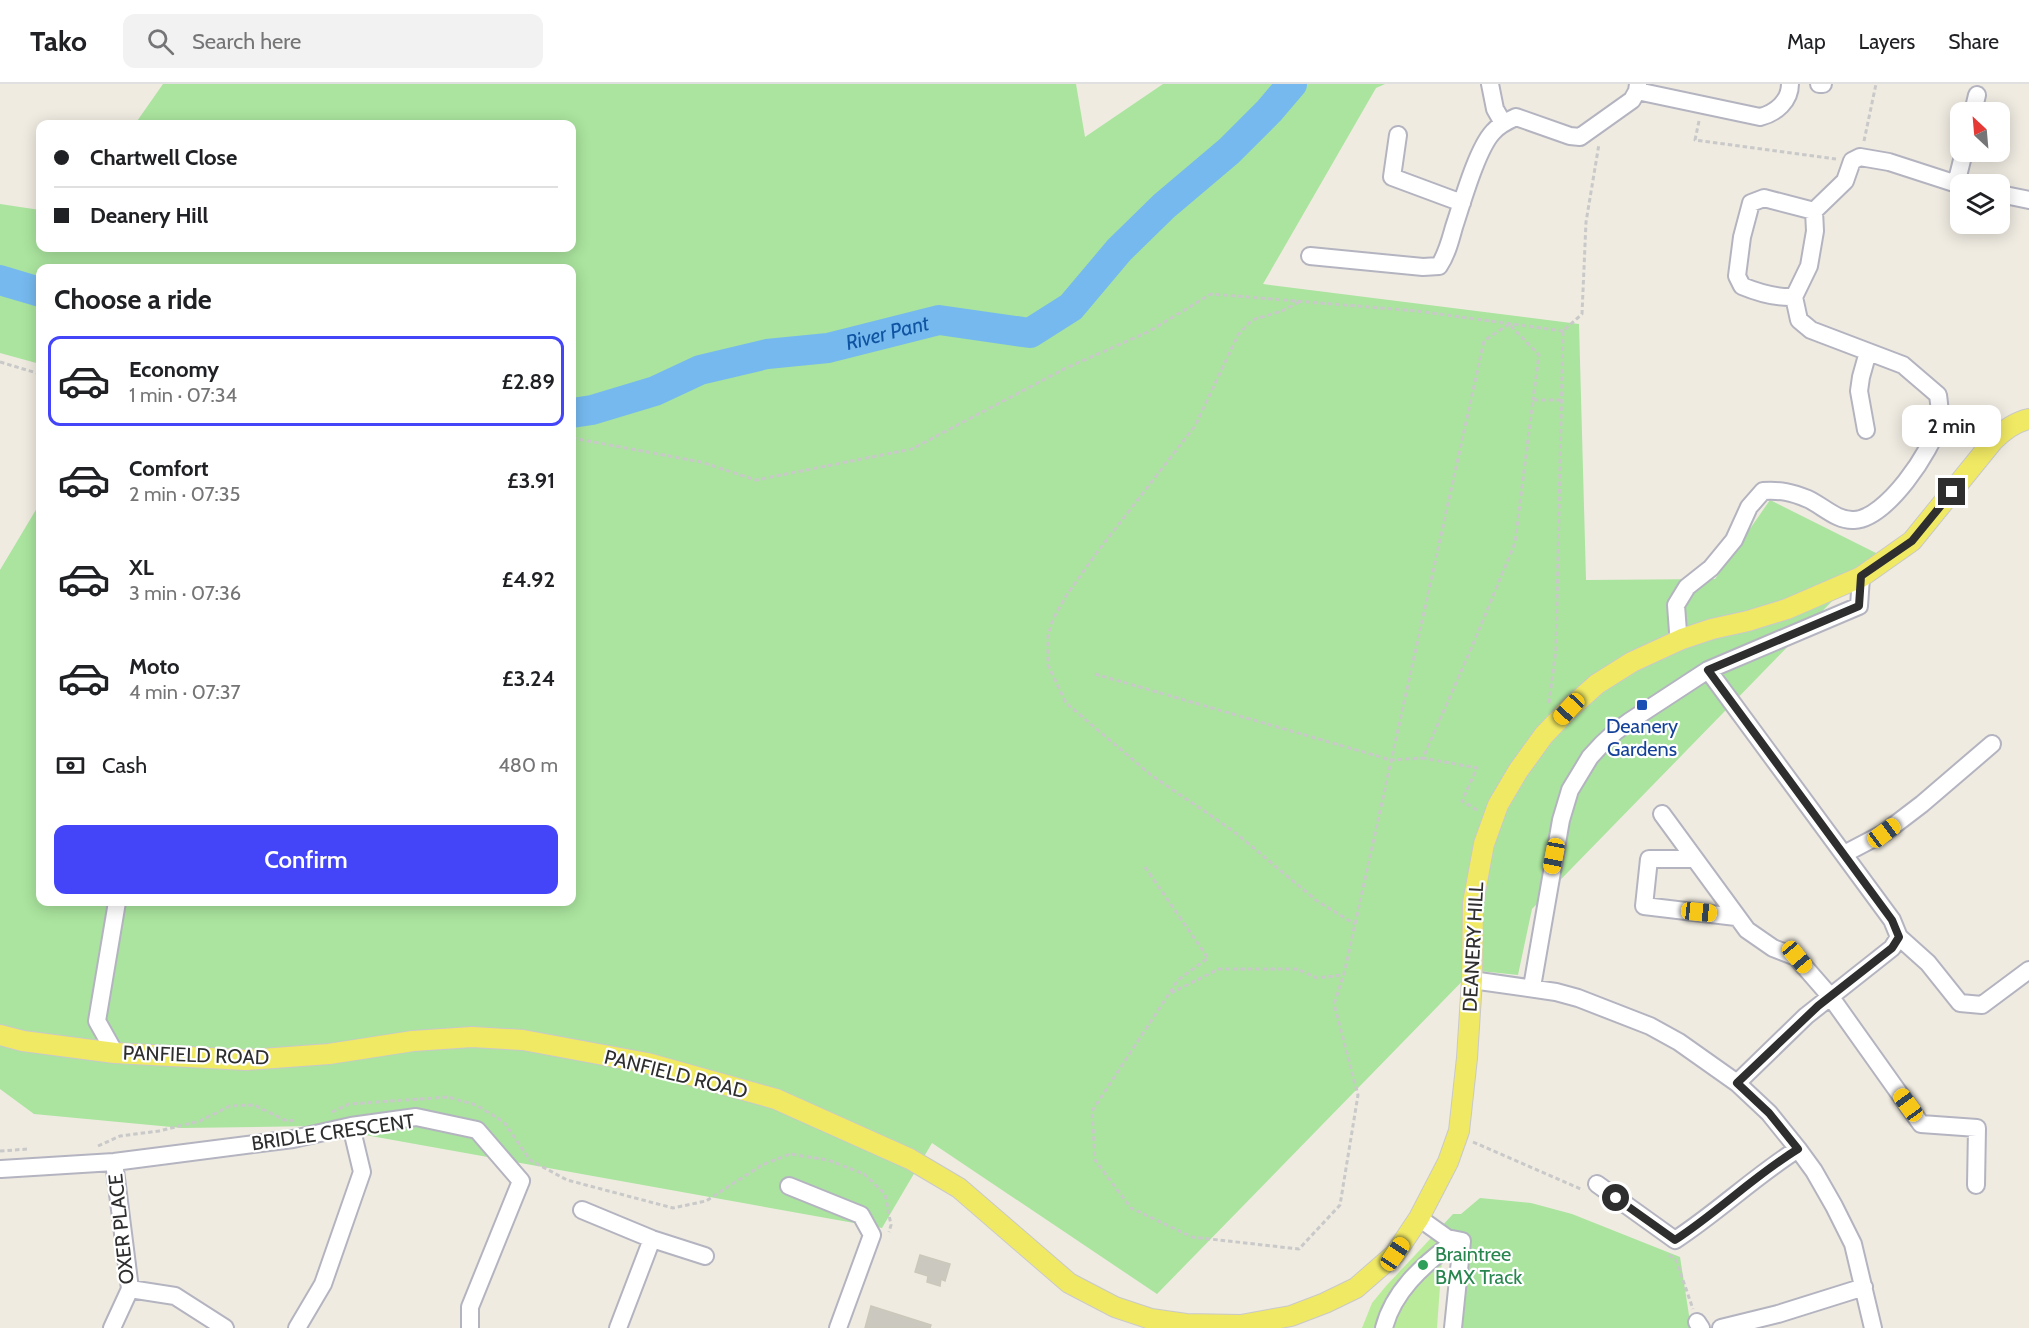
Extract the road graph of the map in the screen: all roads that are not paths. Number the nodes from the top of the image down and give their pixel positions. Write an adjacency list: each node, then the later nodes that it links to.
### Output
1 (1490, 84): 6 (street)
2 (1790, 84): 3 (street)
3 (1637, 88): 6 (street)
4 (1977, 95): 5 (street)
5 (1975, 102)
6 (1503, 123): 11 (street)
7 (1398, 135): 11 (street)
8 (1950, 181): 12 (street)
9 (2010, 196): 10 (street)
10 (2029, 200)
11 (1462, 203): 13 (street)
12 (1814, 211): 14 (street); 14 (street)
13 (1310, 256)
14 (1794, 297): 15 (street)
15 (1868, 352): 17 (street); 19 (street)
16 (2027, 416): 18 (main road, DEANERY HILL)
17 (1866, 430)
18 (1861, 576): 19 (main road, DEANERY HILL); 20 (street)
19 (1682, 639): 29 (main road, DEANERY HILL)
20 (1708, 670): 23 (street); 30 (street)
21 (1992, 744): 23 (street)
22 (1662, 814): 24 (street)
23 (1844, 854): 27 (street)
24 (1694, 859): 26 (street); 26 (street)
25 (116, 906): 33 (street)
26 (1736, 916): 31 (street)
27 (1899, 937): 28 (street); 31 (street)
28 (2029, 970)
29 (1472, 980): 30 (street); 43 (main road, DEANERY HILL)
30 (1532, 987): 34 (street)
31 (1830, 996): 34 (street); 39 (street)
32 (0, 1035): 33 (main road, PANFIELD ROAD)
33 (115, 1053): 49 (main road, PANFIELD ROAD)
34 (1737, 1083): 36 (street)
35 (351, 1126): 37 (street, BRIDLE CRESCENT); 52 (street); 53 (street, BRIDLE CRESCENT)
36 (1798, 1149): 41 (street); 47 (street)
37 (114, 1162): 38 (street, BRIDLE CRESCENT); 48 (street, OXER PLACE)
38 (1, 1169)
39 (1976, 1185)
40 (789, 1186): 55 (street)
41 (1592, 1189)
42 (582, 1210): 44 (street)
43 (1419, 1218): 45 (street); 49 (main road, DEANERY HILL)
44 (652, 1239): 46 (street); 54 (street)
45 (1449, 1241): 56 (street); 57 (street); 58 (street)
46 (705, 1256)
47 (1864, 1287): 59 (street); 60 (street)
48 (130, 1289): 50 (street, OXER PLACE); 51 (street)
49 (1294, 1322)
50 (112, 1328)
51 (225, 1328)
52 (297, 1328)
53 (470, 1328)
54 (618, 1328)
55 (838, 1328)
56 (1384, 1328)
57 (1444, 1328)
58 (1453, 1328)
59 (1721, 1328)
60 (1873, 1328)

